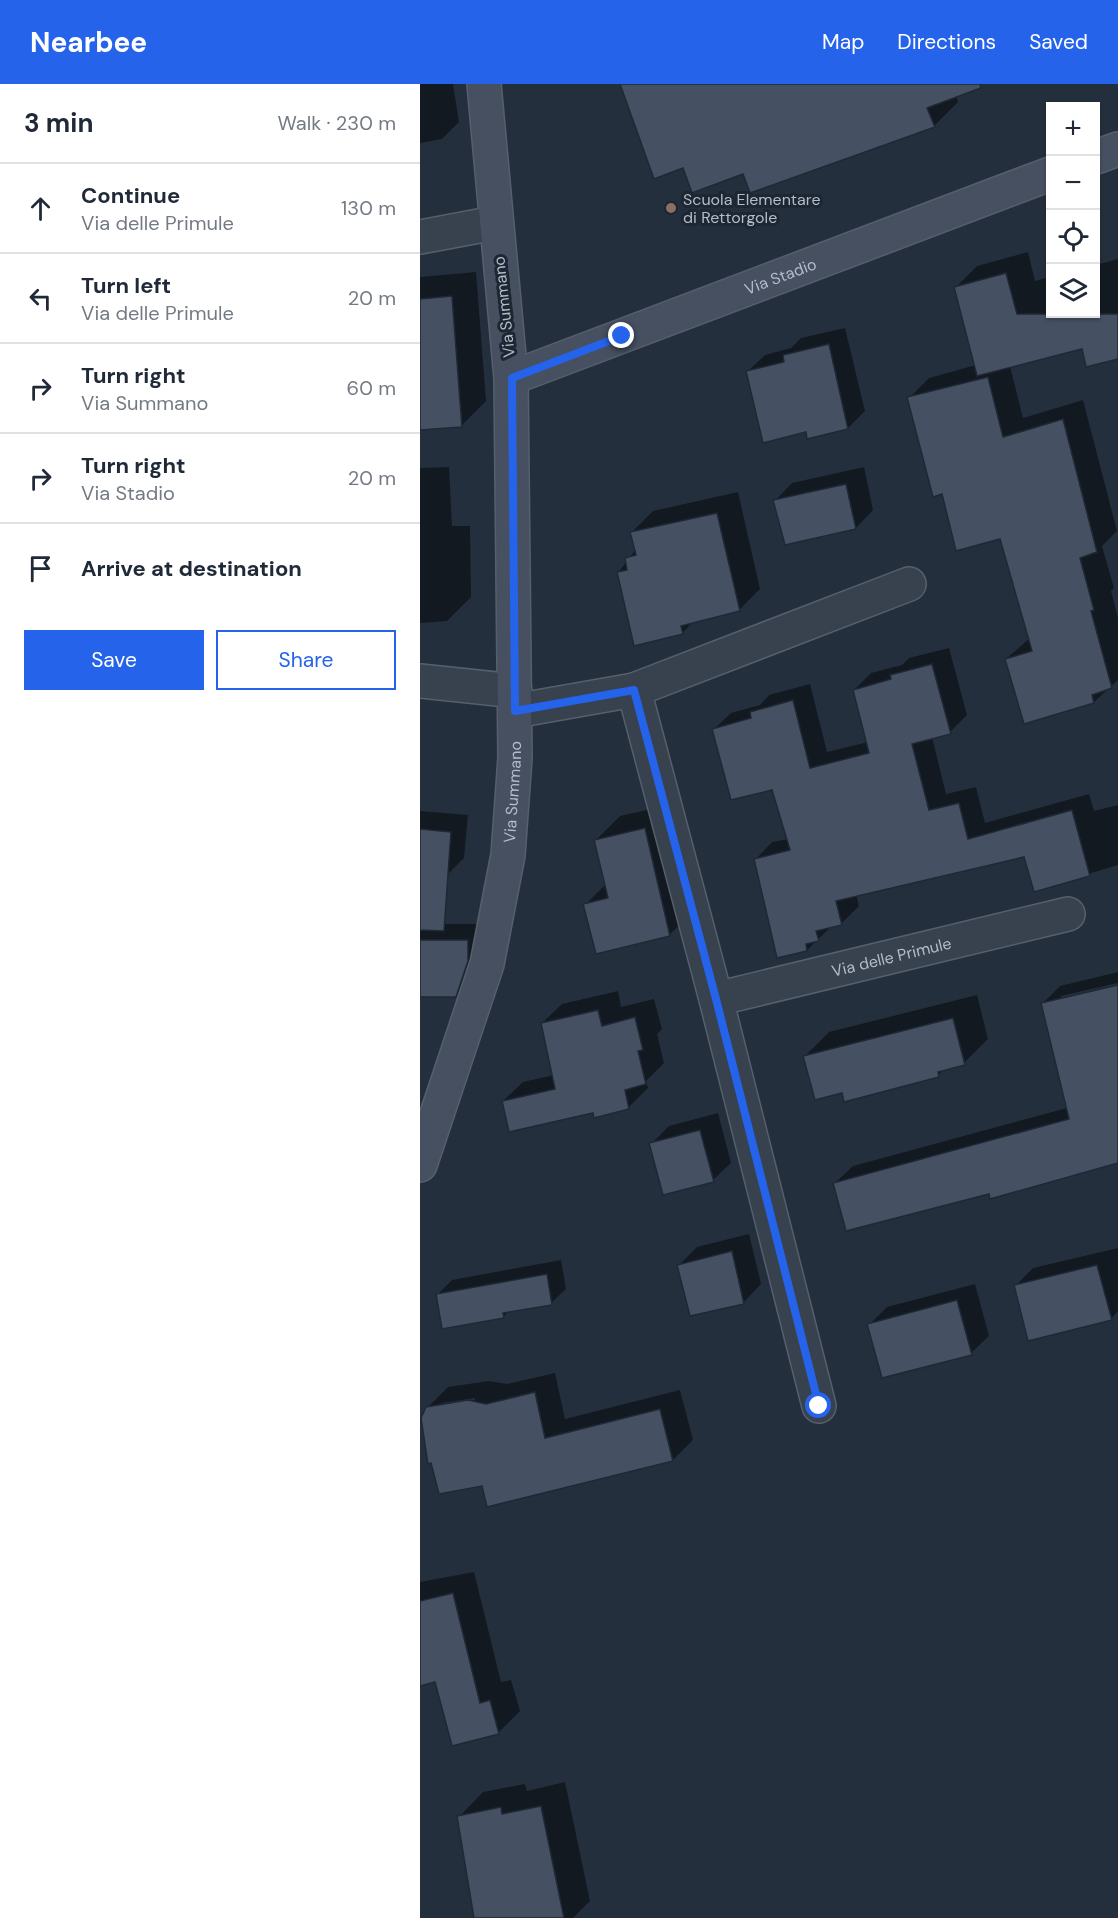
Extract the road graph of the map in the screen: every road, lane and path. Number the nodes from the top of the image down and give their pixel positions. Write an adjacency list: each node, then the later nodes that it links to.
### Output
1 (484, 84): 5 (main road, Via Summano)
2 (1118, 149): 3 (main road)
3 (1098, 156)
4 (1046, 176): 7 (main road, Via Stadio)
5 (495, 223): 6 (street); 7 (main road, Via Summano)
6 (420, 237)
7 (512, 378): 11 (main road, Via Summano)
8 (909, 584): 10 (street)
9 (420, 681): 11 (street)
10 (634, 690): 11 (street); 13 (street)
11 (515, 701): 14 (main road, Via Summano)
12 (1068, 914): 13 (street, Via delle Primule)
13 (716, 999): 15 (street)
14 (420, 1165)
15 (819, 1406)

